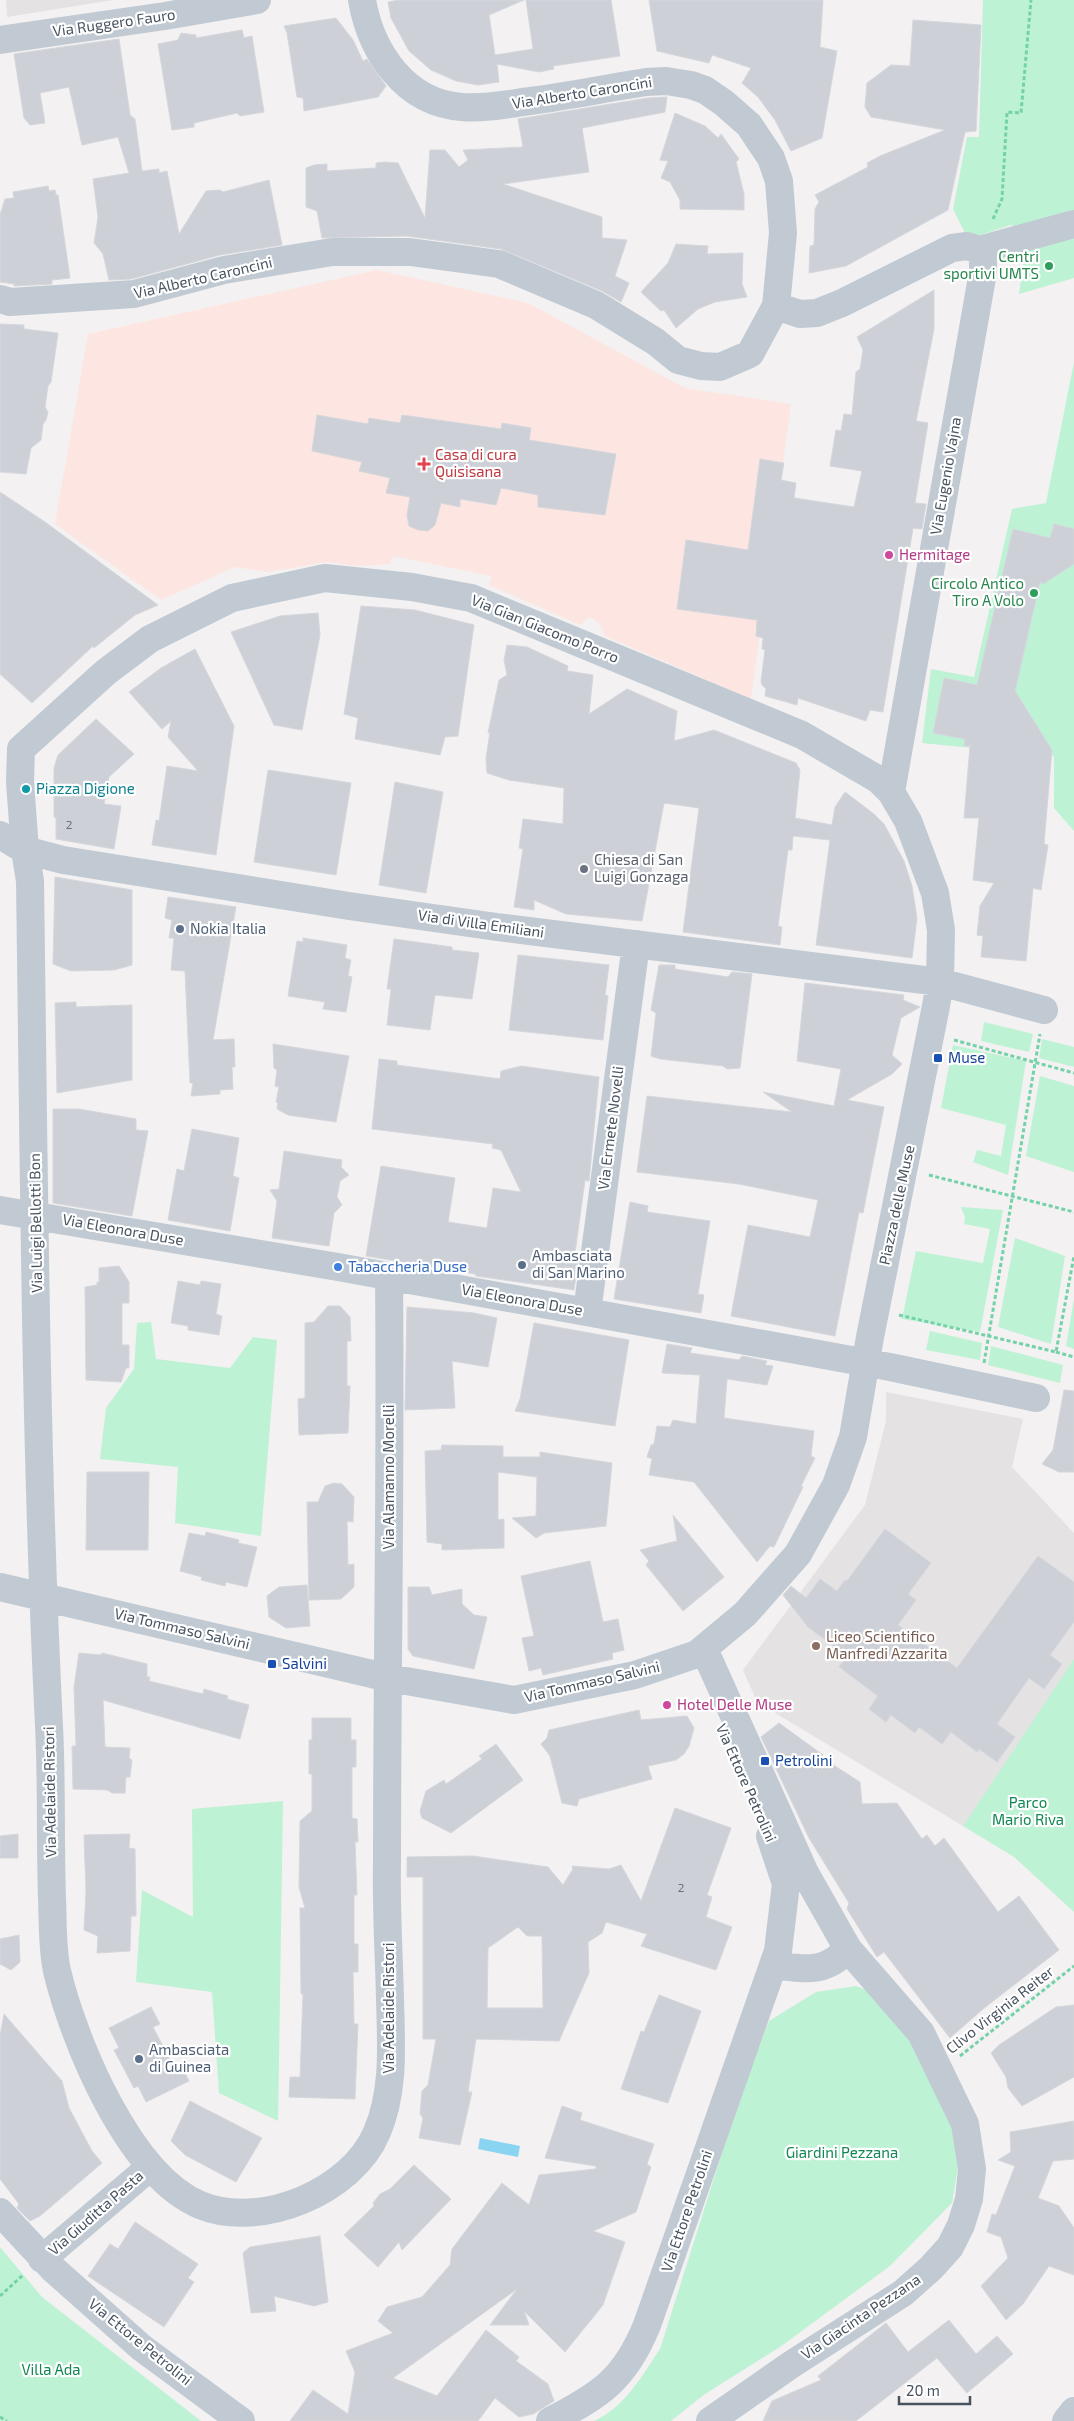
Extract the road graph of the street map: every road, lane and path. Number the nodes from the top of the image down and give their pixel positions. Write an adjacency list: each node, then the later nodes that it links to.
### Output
1 (258, 0): 4 (street, Via Ruggero Fauro)
2 (362, 0): 9 (street, Via Alberto Caroncini)
3 (1032, 0): 7 (path)
4 (216, 4): 5 (street, Via Ruggero Fauro)
5 (0, 40)
6 (1074, 224): 7 (street)
7 (979, 250): 9 (street); 11 (street, Via Eugenio Vajna)
8 (0, 299): 9 (street, Via Alberto Caroncini)
9 (776, 306)
10 (10, 748): 11 (street, Via Gian Giacomo Porro); 13 (street)
11 (891, 792): 15 (street, Via Gian Giacomo Porro)
12 (0, 835): 13 (street)
13 (25, 850): 14 (street, Via di Villa Emiliani); 24 (street, Via Luigi Bellotti Bon)
14 (636, 944): 15 (street, Via di Villa Emiliani); 27 (street, Via Ermete Novelli)
15 (940, 982): 16 (street); 32 (street, Piazza delle Muse)
16 (1044, 1010): 18 (path)
17 (949, 1039): 18 (path)
18 (1035, 1061): 19 (path); 21 (path)
19 (1074, 1073)
20 (924, 1173): 21 (path)
21 (1012, 1195): 23 (path); 29 (path)
22 (0, 1210): 24 (street, Via Eleonora Duse)
23 (1074, 1212)
24 (36, 1216): 26 (street, Via Eleonora Duse); 36 (street, Via Luigi Bellotti Bon)
25 (1074, 1256): 30 (path)
26 (389, 1276): 27 (street, Via Eleonora Duse); 38 (street, Via Alamanno Morelli)
27 (587, 1312): 32 (street, Via Eleonora Duse)
28 (895, 1314): 29 (path)
29 (989, 1335): 30 (path); 33 (path)
30 (1056, 1352): 31 (path)
31 (1074, 1357)
32 (865, 1363): 33 (street); 37 (street, Via Tommaso Salvini)
33 (981, 1385): 34 (street)
34 (1036, 1398)
35 (0, 1587): 36 (street, Via Tommaso Salvini)
36 (43, 1597): 38 (street, Via Tommaso Salvini); 44 (street, Via Adelaide Ristori)
37 (697, 1653): 38 (street, Via Tommaso Salvini); 39 (street, Via Ettore Petrolini)
38 (388, 1678): 44 (street, Via Adelaide Ristori)
39 (795, 1878): 40 (street, Via Giacinta Pezzana); 41 (street, Via Ettore Petrolini)
40 (848, 1949): 41 (street); 43 (street, Via Giacinta Pezzana)
41 (774, 1965): 53 (street, Via Ettore Petrolini)
42 (1074, 1966): 43 (path, Clivo Virginia Reiter)
43 (940, 2072): 54 (street, Via Giacinta Pezzana)
44 (149, 2168): 46 (street, Via Giuditta Pasta)
45 (0, 2212): 46 (street, Via Ettore Petrolini)
46 (42, 2259): 47 (path); 52 (street, Via Ettore Petrolini)
47 (0, 2296)
48 (1074, 2411): 55 (street)
49 (0, 2416): 50 (path); 51 (path)
50 (0, 2421)
51 (7, 2421)
52 (241, 2421)
53 (550, 2421)
54 (710, 2421)
55 (1066, 2421)

